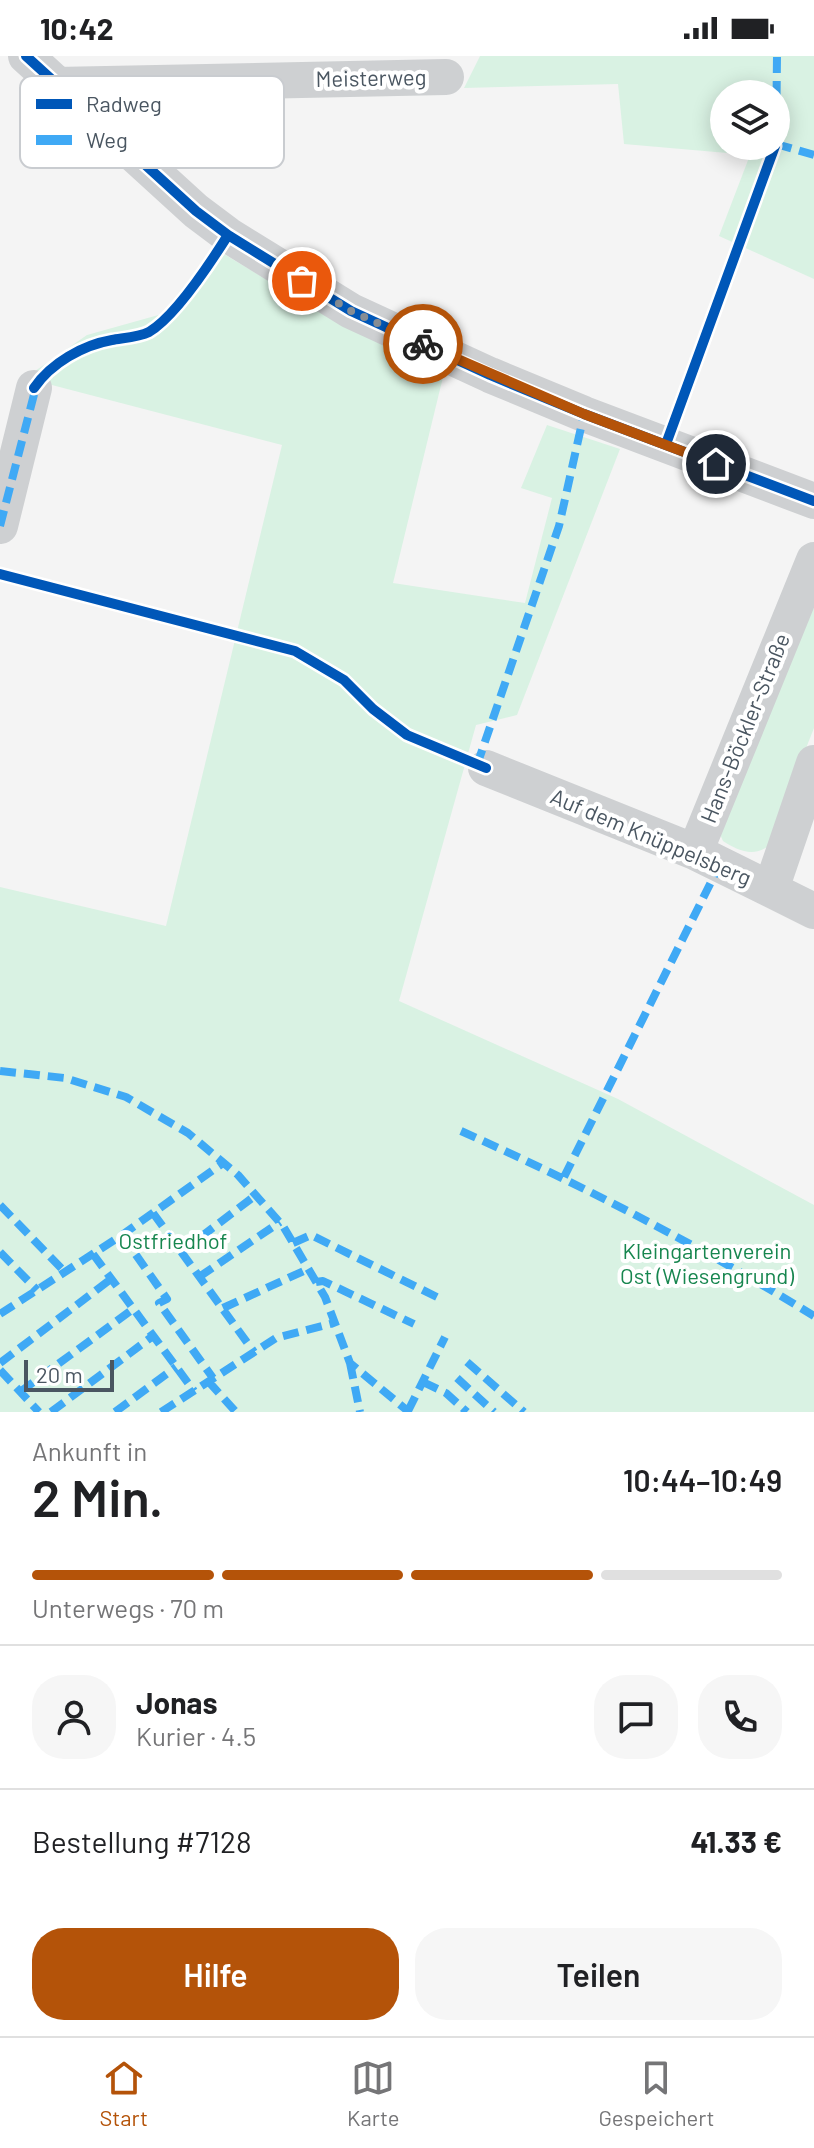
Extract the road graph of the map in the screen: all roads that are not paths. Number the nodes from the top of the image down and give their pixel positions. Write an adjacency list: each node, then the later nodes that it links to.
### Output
1 (26, 56): 2 (street)
2 (47, 76)
3 (446, 77): 4 (street, Meisterweg)
4 (284, 80)
5 (148, 168): 7 (street)
6 (34, 388): 8 (street)
7 (814, 501)
8 (0, 526)
9 (814, 560): 12 (street, Hans-Böckler-Straße)
10 (814, 763): 13 (street)
11 (486, 768): 12 (street, Auf dem Knüppelsberg)
12 (695, 852): 13 (street, Auf dem Knüppelsberg)
13 (771, 889): 14 (street, Auf dem Knüppelsberg)
14 (814, 911)

